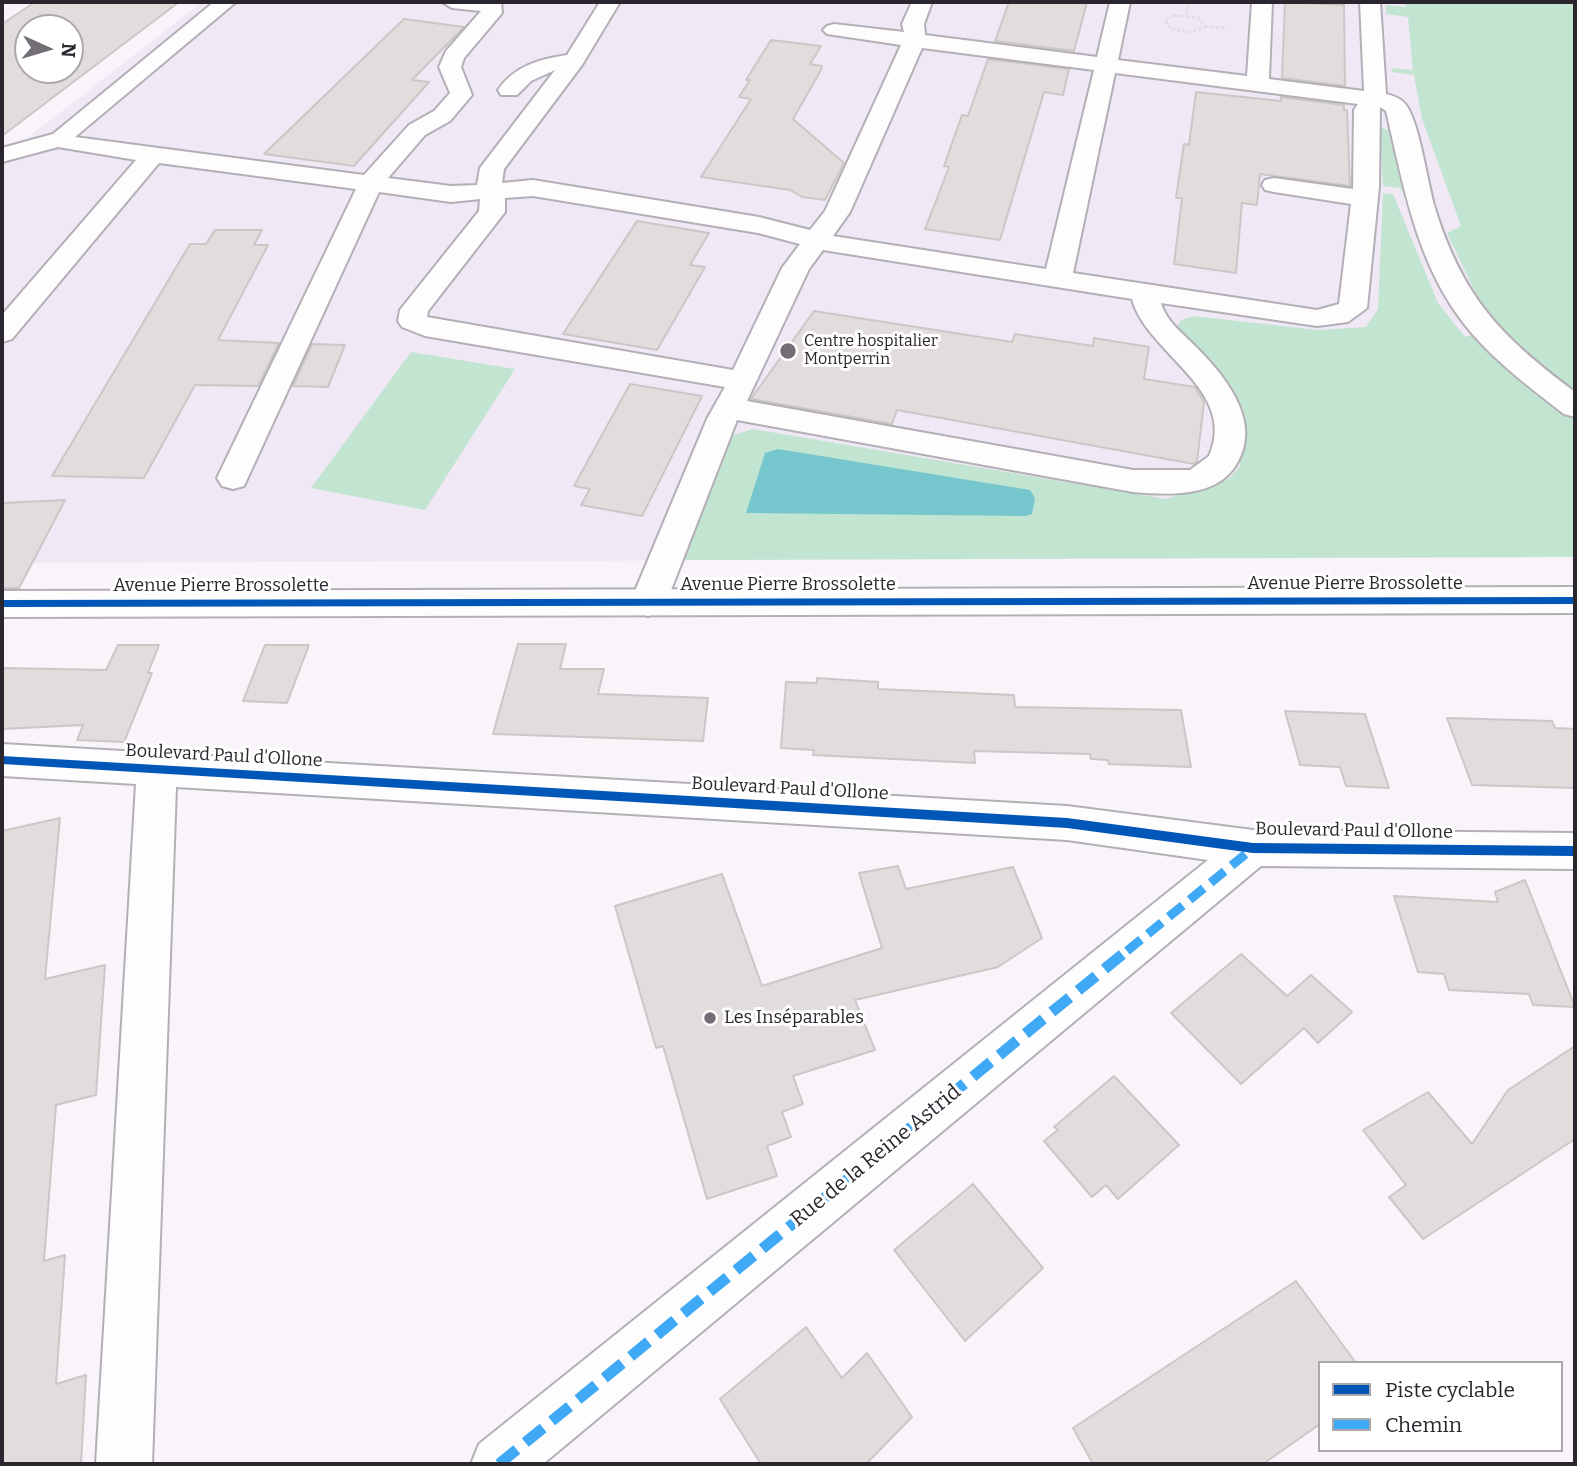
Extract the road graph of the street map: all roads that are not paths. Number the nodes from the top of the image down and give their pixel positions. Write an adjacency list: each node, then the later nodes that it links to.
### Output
1 (226, 2): 16 (street)
2 (452, 2): 8 (street)
3 (610, 2): 11 (street)
4 (922, 2): 10 (street)
5 (1120, 2): 12 (street)
6 (1262, 2): 13 (street)
7 (1370, 2): 15 (street)
8 (492, 4): 19 (street)
9 (834, 30): 10 (street)
10 (915, 39): 12 (street); 23 (street)
11 (574, 60): 14 (street); 21 (street)
12 (1108, 63): 13 (street); 24 (street)
13 (1258, 83): 15 (street)
14 (509, 90)
15 (1374, 98): 22 (street); 28 (street)
16 (61, 139): 17 (street); 18 (street)
17 (2, 155)
18 (153, 155): 19 (street); 26 (street)
19 (371, 183): 21 (street); 29 (street)
20 (1274, 185): 22 (street)
21 (491, 190): 23 (street); 27 (street)
22 (1365, 198): 25 (street)
23 (816, 241): 24 (street); 27 (street)
24 (1058, 278): 25 (street)
25 (1144, 292): 27 (street)
26 (2, 333)
27 (736, 393): 31 (street)
28 (1575, 407)
29 (233, 478)
30 (1575, 600): 31 (street, Avenue Pierre Brossolette)
31 (648, 603): 32 (street, Avenue Pierre Brossolette)
32 (2, 604)
33 (2, 760): 34 (street, Boulevard Paul d'Ollone)
34 (157, 769): 35 (street, Boulevard Paul d'Ollone); 37 (street)
35 (1253, 848): 36 (street, Boulevard Paul d'Ollone); 38 (street, Rue de la Reine Astrid)
36 (1575, 851)
37 (124, 1464)
38 (499, 1464)

